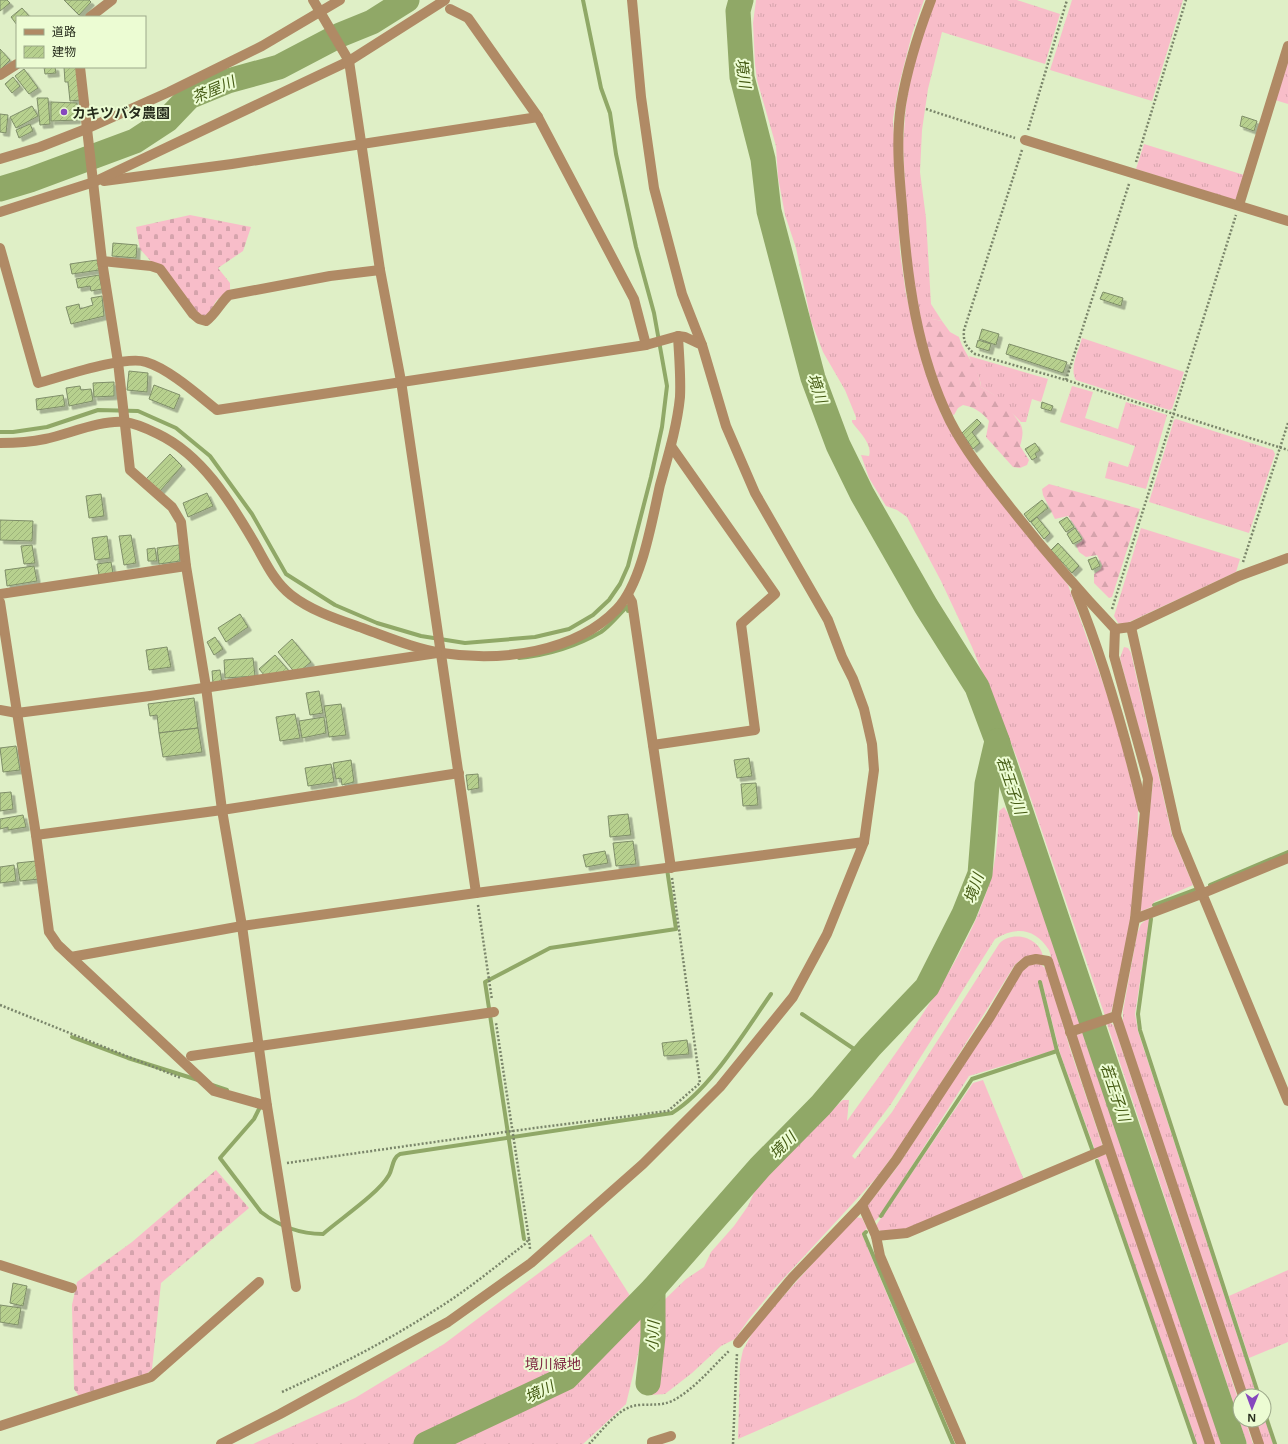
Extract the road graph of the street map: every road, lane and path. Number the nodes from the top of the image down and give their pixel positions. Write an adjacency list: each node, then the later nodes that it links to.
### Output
1 (112, 0): 11 (street)
2 (313, 0): 10 (street)
3 (340, 0): 10 (street)
4 (445, 0): 13 (street)
5 (632, 0): 33 (street)
6 (931, 0): 47 (street)
7 (1067, 0): 20 (path)
8 (1186, 0): 23 (path)
9 (450, 9): 18 (street)
10 (322, 14): 13 (street); 19 (street)
11 (91, 16)
12 (1288, 46): 25 (street)
13 (349, 62): 21 (street); 24 (street)
14 (16, 65): 16 (street)
15 (80, 68): 19 (street)
16 (0, 75)
17 (926, 109): 20 (path)
18 (538, 117): 21 (street); 32 (street)
19 (87, 131): 22 (street); 24 (street)
20 (1025, 140): 23 (street); 35 (path)
21 (362, 145): 24 (street); 30 (street)
22 (0, 159)
23 (1133, 173): 25 (street); 35 (path)
24 (93, 180): 26 (street); 29 (street)
25 (1239, 206): 27 (street); 37 (path)
26 (0, 212)
27 (1288, 221)
28 (0, 248): 34 (street)
29 (102, 261): 30 (street); 34 (street)
30 (380, 270): 36 (street)
31 (678, 336): 32 (street); 33 (street); 41 (street)
32 (646, 345): 36 (street)
33 (702, 345): 63 (street)
34 (118, 362): 36 (street); 38 (street)
35 (1066, 380): 37 (path)
36 (401, 381): 54 (street)
37 (1173, 414): 42 (path); 51 (path)
38 (124, 422): 40 (street); 45 (street); 54 (street)
39 (1288, 423): 42 (path)
40 (0, 444)
41 (671, 446): 49 (street); 58 (street)
42 (1280, 448): 43 (path); 46 (path)
43 (1288, 450)
44 (1288, 558): 46 (street)
45 (186, 566): 48 (street); 55 (street)
46 (1239, 576): 52 (street)
47 (1074, 586): 51 (street); 61 (street)
48 (0, 594)
49 (628, 596): 54 (street); 58 (street)
50 (0, 602): 57 (street)
51 (1106, 620): 53 (street)
52 (1131, 627): 53 (street); 67 (street)
53 (1115, 630): 61 (street)
54 (441, 652): 55 (street); 59 (street)
55 (206, 687): 57 (street); 60 (street)
56 (0, 710): 57 (street)
57 (17, 713): 62 (street)
58 (653, 745): 65 (street)
59 (459, 773): 60 (street); 66 (street)
60 (222, 810): 62 (street); 69 (street)
61 (1145, 817): 68 (street)
62 (36, 835): 70 (street)
63 (864, 842): 65 (street); 95 (street)
64 (1288, 858): 67 (street)
65 (671, 868): 66 (street); 80 (path)
66 (476, 893): 69 (street); 72 (path)
67 (1201, 894): 68 (street); 78 (street)
68 (1135, 919): 73 (street)
69 (242, 926): 70 (street); 75 (street)
70 (71, 957): 79 (street)
71 (0, 1005): 77 (path)
72 (494, 1012): 75 (street); 80 (path)
73 (1112, 1018): 74 (street); 90 (street)
74 (1070, 1032): 81 (street); 83 (street)
75 (258, 1045): 76 (street); 79 (street)
76 (191, 1056)
77 (185, 1079)
78 (1288, 1101)
79 (267, 1106): 82 (street)
80 (512, 1131): 82 (path); 91 (path)
81 (1108, 1148): 84 (street); 100 (street)
82 (277, 1165): 87 (street)
83 (862, 1205): 84 (street); 89 (street)
84 (876, 1236): 99 (street)
85 (0, 1265): 88 (street)
86 (259, 1282): 92 (street)
87 (296, 1287)
88 (72, 1288)
89 (738, 1343): 96 (path); 98 (path)
90 (1240, 1388)
91 (282, 1392)
92 (0, 1426)
93 (1254, 1428): 101 (street)
94 (671, 1436): 97 (street)
95 (221, 1444)
96 (589, 1444)
97 (652, 1444)
98 (733, 1444)
99 (961, 1444)
100 (1210, 1444)
101 (1259, 1444)

